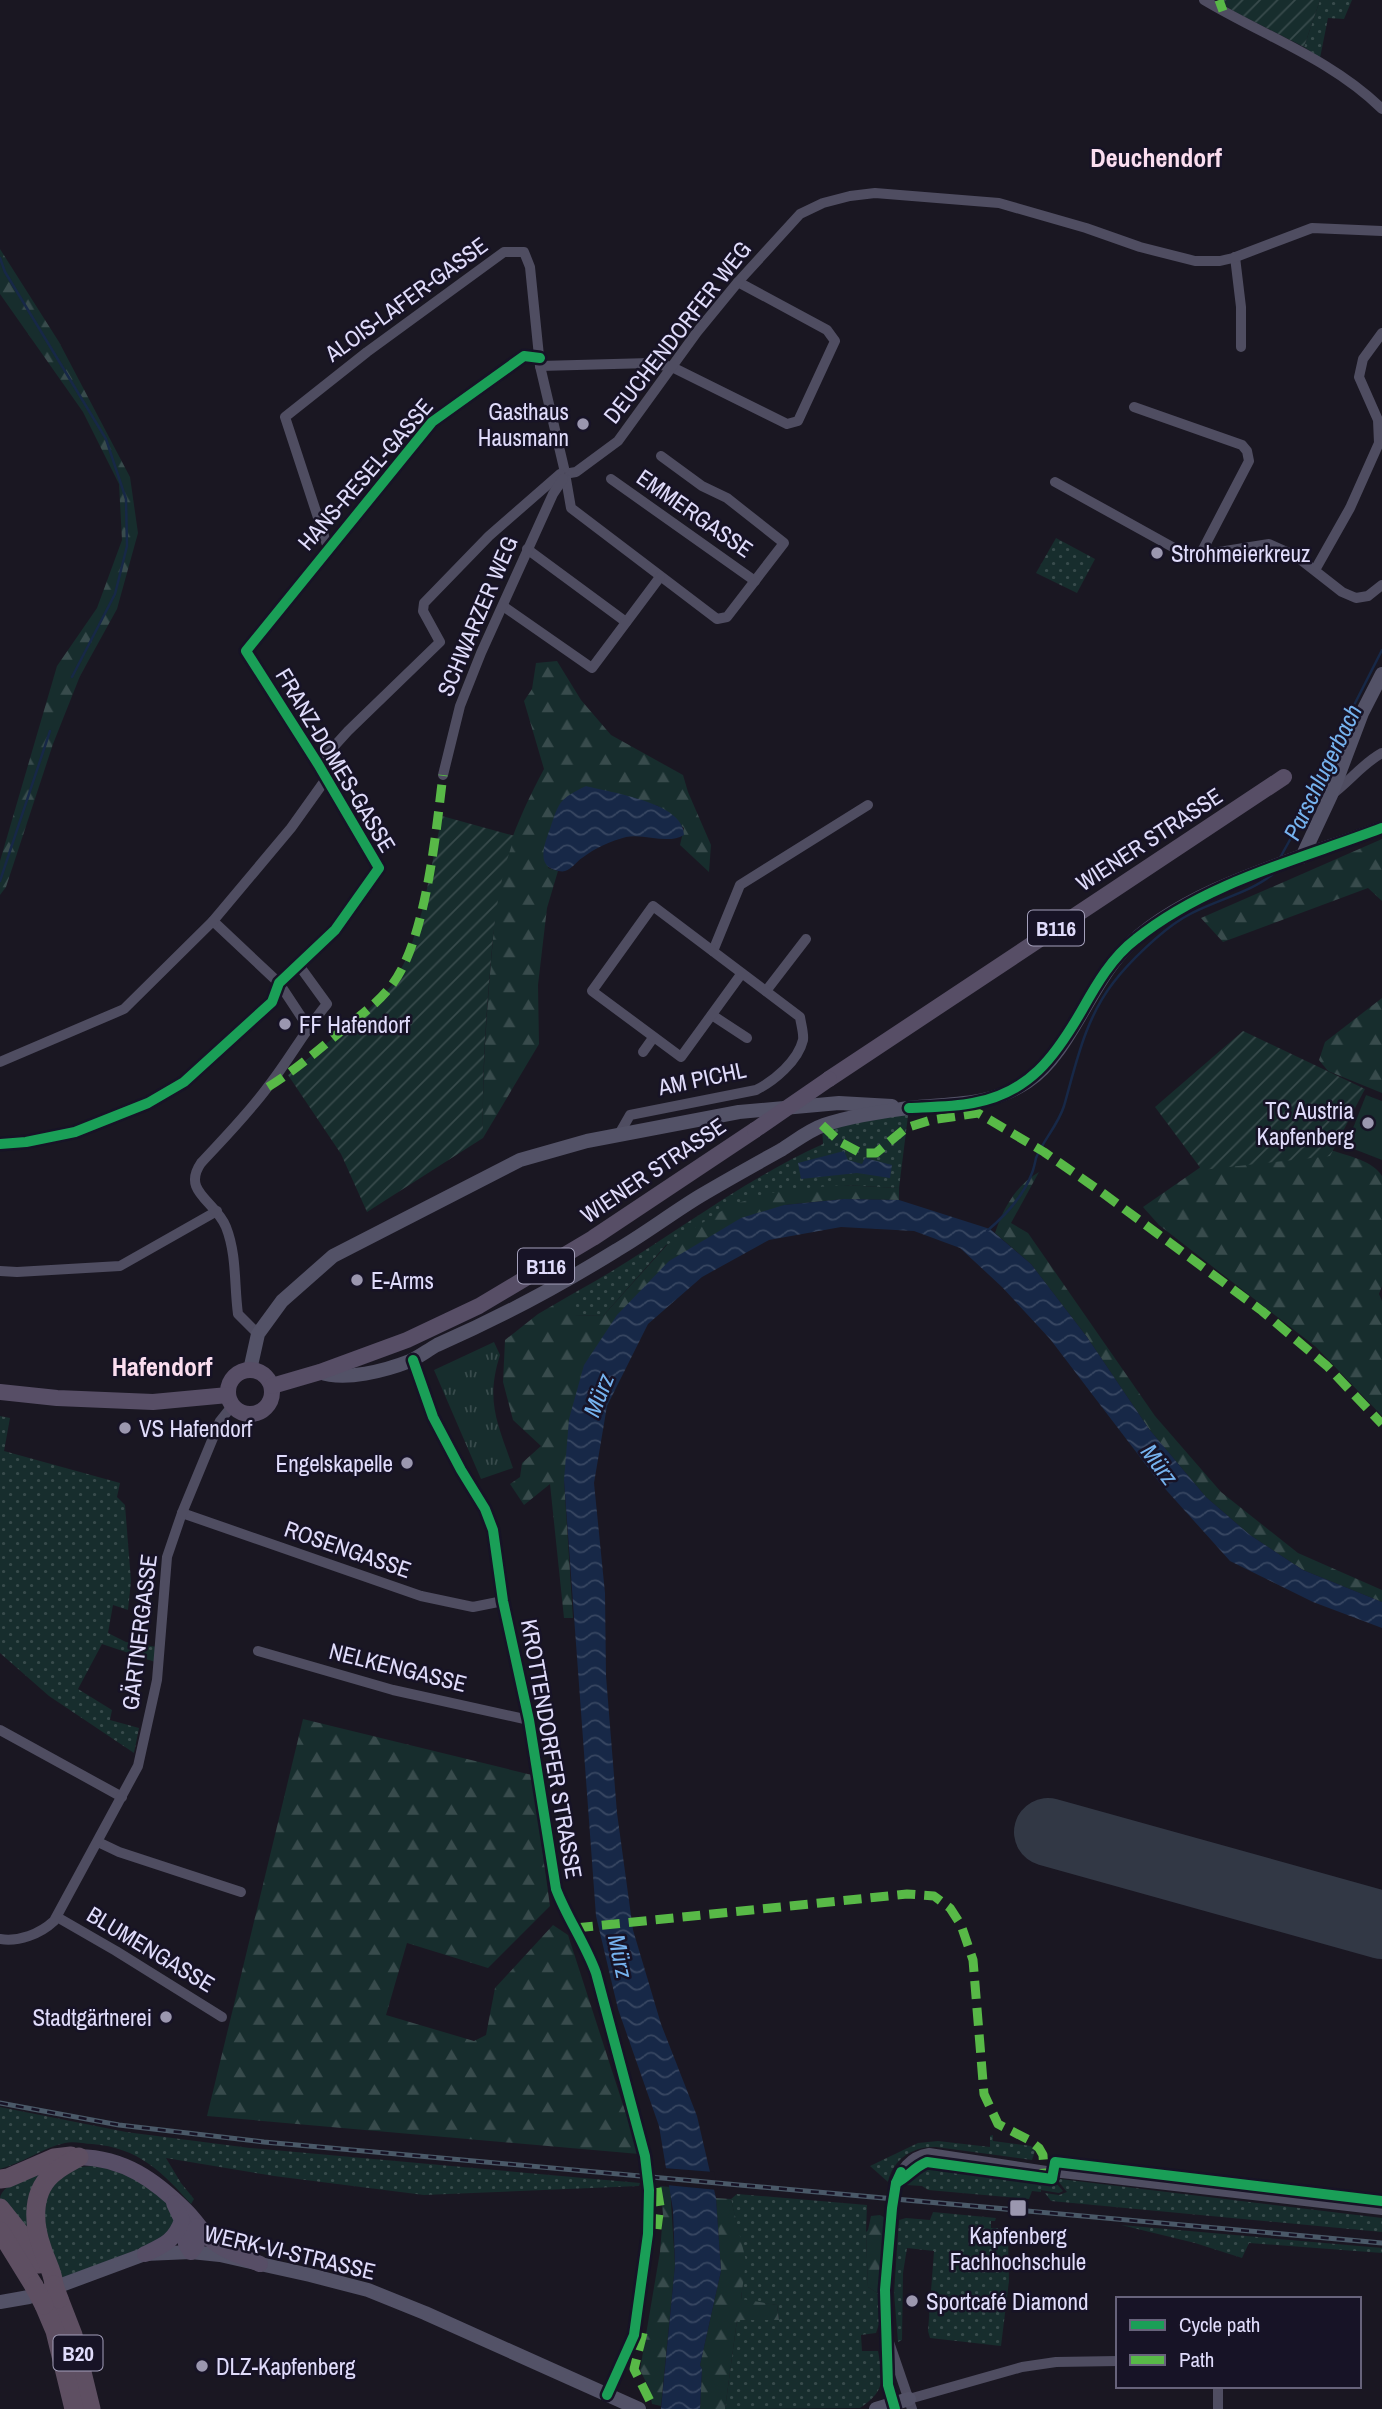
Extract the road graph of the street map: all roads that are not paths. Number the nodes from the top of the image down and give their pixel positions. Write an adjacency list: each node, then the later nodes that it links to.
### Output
1 (1204, 0): 2 (street)
2 (1382, 109)
3 (1382, 231): 4 (street, DEUCHENDORFER WEG)
4 (1235, 257): 5 (street, DEUCHENDORFER WEG); 7 (street)
5 (738, 282): 9 (street, DEUCHENDORFER WEG); 9 (street)
6 (1382, 333): 18 (street)
7 (1241, 347)
8 (540, 362): 9 (street, HANS-RESEL-GASSE); 12 (street, ALOIS-LAFER-GASSE); 15 (street, HANS-RESEL-GASSE); 15 (street, ALOIS-LAFER-GASSE)
9 (672, 367): 12 (street, DEUCHENDORFER WEG)
10 (1134, 407): 17 (street)
11 (661, 456): 20 (street, ALOIS-LAFER-GASSE)
12 (565, 475): 16 (street, SCHWARZER WEG); 19 (street, ALOIS-LAFER-GASSE); 27 (street, DEUCHENDORFER WEG)
13 (611, 479): 20 (street, EMMERGASSE)
14 (1055, 482): 17 (street)
15 (328, 548): 24 (street, HANS-RESEL-GASSE)
16 (527, 549): 22 (street, SCHWARZER WEG); 23 (street)
17 (1200, 555): 18 (street)
18 (1315, 570): 21 (street)
19 (660, 577): 20 (street, ALOIS-LAFER-GASSE); 23 (street)
20 (755, 581)
21 (1382, 585)
22 (503, 606): 23 (street); 28 (street, SCHWARZER WEG)
23 (626, 622)
24 (246, 651): 27 (street, FRANZ-DOMES-GASSE)
25 (1382, 674): 31 (main road)
26 (1382, 753): 31 (street)
27 (318, 764): 30 (street, FRANZ-DOMES-GASSE)
28 (443, 775)
29 (1284, 777): 58 (main road, WIENER STRASSE / B116, bridge)
30 (326, 779): 35 (street); 38 (street, FRANZ-DOMES-GASSE)
31 (1331, 795): 34 (main road)
32 (868, 805): 37 (street)
33 (1382, 828): 34 (main road)
34 (1301, 857): 49 (main road)
35 (213, 921): 40 (street); 47 (street)
36 (806, 939): 41 (street)
37 (713, 951): 39 (street, AM PICHL); 44 (street, AM PICHL)
38 (298, 964): 40 (street, FRANZ-DOMES-GASSE); 43 (street)
39 (742, 973): 41 (street, AM PICHL); 42 (street, AM PICHL)
40 (279, 983): 43 (street); 52 (street, FRANZ-DOMES-GASSE)
41 (766, 991): 51 (street, AM PICHL)
42 (712, 1015): 44 (street, AM PICHL); 45 (street, AM PICHL)
43 (308, 1027): 53 (street)
44 (653, 1038): 46 (street, AM PICHL)
45 (747, 1038)
46 (643, 1052)
47 (0, 1062)
48 (811, 1105): 49 (main road); 50 (main road); 51 (main road)
49 (909, 1108): 50 (main road)
50 (822, 1125): 56 (main road)
51 (618, 1136): 55 (main road)
52 (0, 1144)
53 (217, 1211): 54 (street); 55 (street)
54 (0, 1270)
55 (260, 1332): 57 (main road)
56 (413, 1360): 58 (main road); 63 (street, KROTTENDORFER STRASSE)
57 (250, 1370): 59 (main road); 61 (main road)
58 (320, 1372): 59 (main road, WIENER STRASSE / B116)
59 (272, 1386): 61 (main road)
60 (0, 1392): 61 (main road)
61 (230, 1401): 62 (street, GÄRTNERGASSE)
62 (182, 1513): 63 (street, ROSENGASSE); 67 (street, GÄRTNERGASSE)
63 (503, 1601): 65 (street, KROTTENDORFER STRASSE)
64 (258, 1651): 65 (street, NELKENGASSE)
65 (528, 1720): 91 (street, KROTTENDORFER STRASSE)
66 (0, 1730): 67 (street)
67 (122, 1797): 68 (street, GÄRTNERGASSE)
68 (98, 1842): 69 (street); 70 (street, GÄRTNERGASSE)
69 (241, 1892)
70 (57, 1917): 71 (street, GÄRTNERGASSE); 72 (street, BLUMENGASSE)
71 (0, 1939)
72 (222, 2017)
73 (79, 2157): 74 (highway); 76 (main road); 86 (highway)
74 (3, 2181)
75 (895, 2188): 79 (street)
76 (171, 2198): 80 (main road); 81 (main road)
77 (0, 2208): 86 (highway, B20)
78 (892, 2208): 88 (street)
79 (1382, 2210)
80 (182, 2220): 83 (main road); 84 (main road)
81 (198, 2226): 83 (main road); 85 (main road)
82 (0, 2231): 86 (highway, B20)
83 (191, 2252): 84 (main road, WERK-VI-STRASSE); 85 (main road, WERK-VI-STRASSE)
84 (145, 2254): 87 (main road, WERK-VI-STRASSE)
85 (260, 2264): 91 (main road, WERK-VI-STRASSE)
86 (49, 2289): 94 (highway, B20); 95 (highway, B20)
87 (0, 2302)
88 (888, 2341): 92 (street); 93 (street)
89 (1116, 2361): 92 (street)
90 (1218, 2388): 98 (street)
91 (607, 2395): 96 (main road, WERK-VI-STRASSE)
92 (911, 2404): 93 (main road)
93 (894, 2407): 97 (main road)
94 (74, 2409)
95 (91, 2409)
96 (639, 2409)
97 (876, 2409)
98 (1218, 2409)

